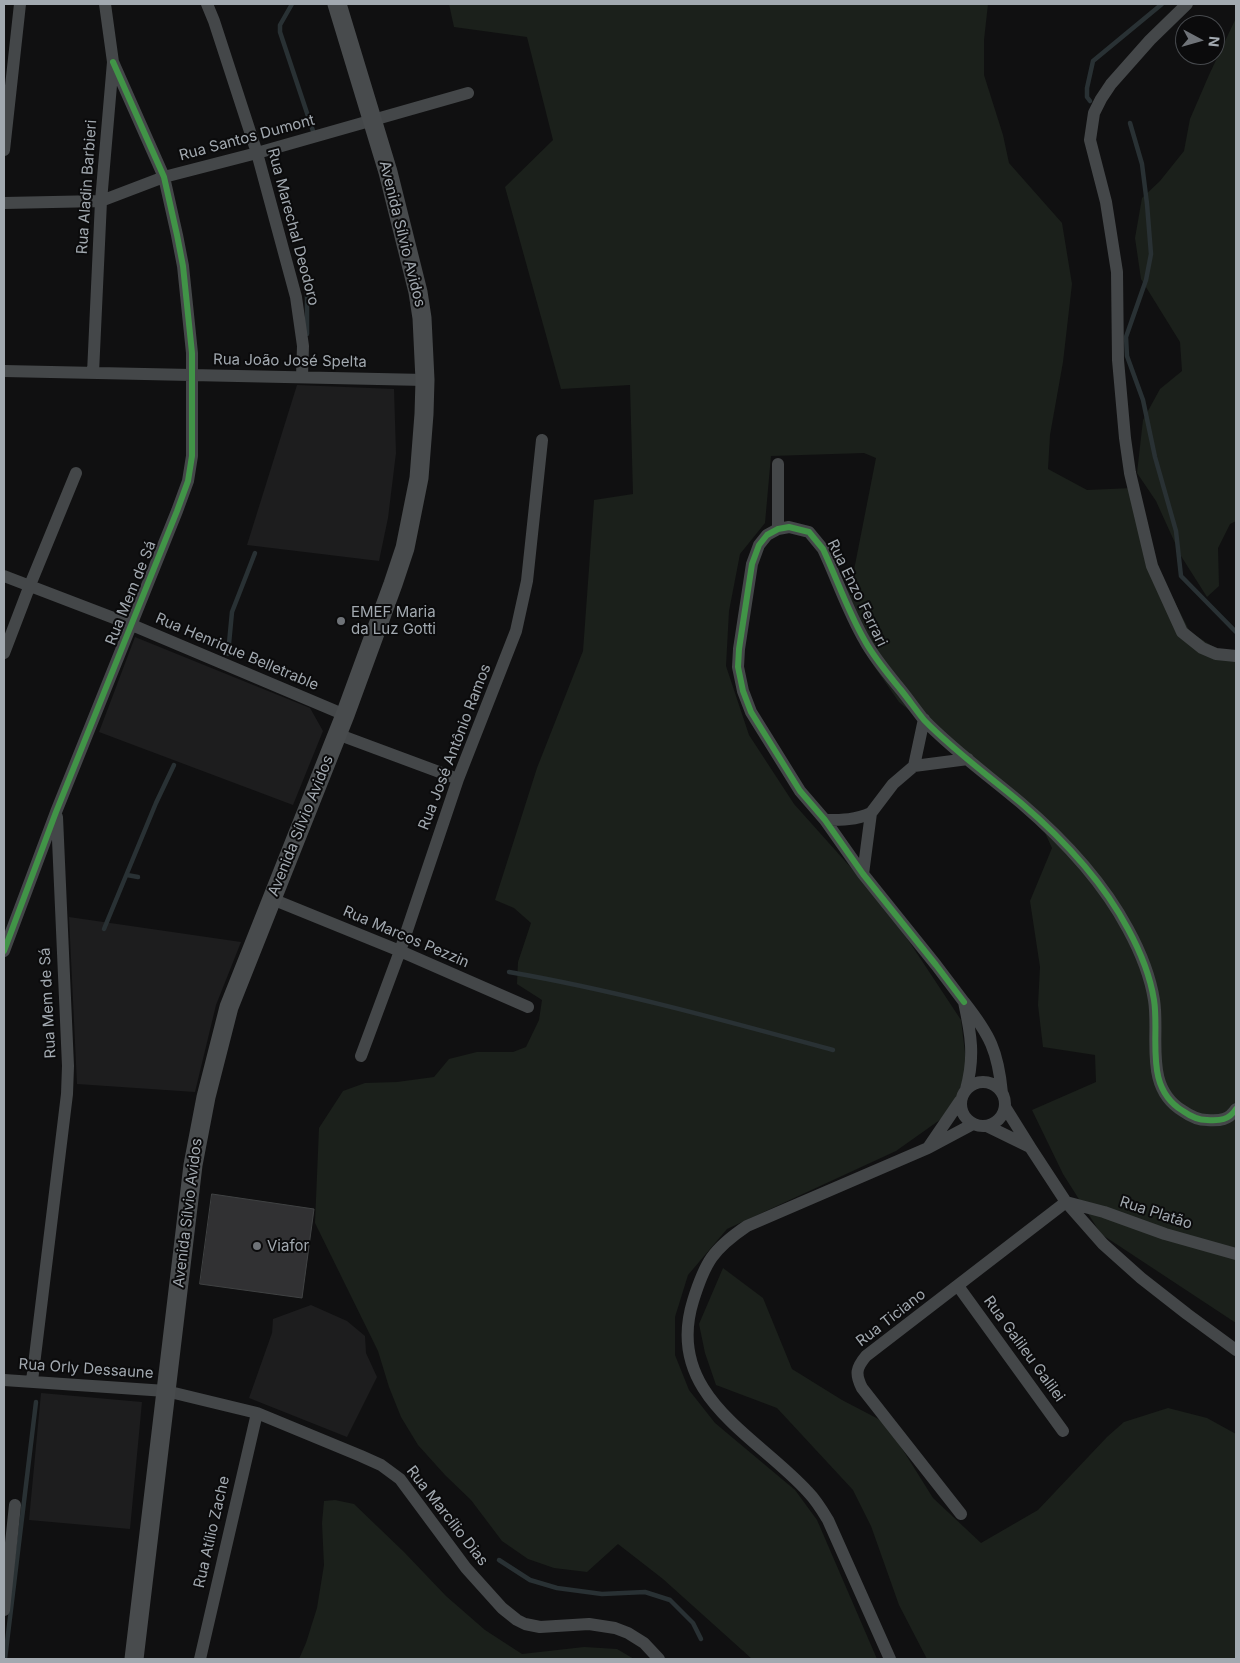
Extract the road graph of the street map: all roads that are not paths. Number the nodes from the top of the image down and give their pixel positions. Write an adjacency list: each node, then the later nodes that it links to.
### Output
1 (20, 4): 9 (street)
2 (105, 4): 6 (street, Rua Aladin Barbieri)
3 (207, 4): 10 (street, Rua Marechal Deodoro)
4 (337, 4): 8 (main road, Avenida Sílvio Avidos)
5 (1187, 4): 27 (street)
6 (113, 62): 11 (street, Rua Mem de Sá); 12 (street, Rua Aladin Barbieri)
7 (468, 93): 8 (street, Rua Santos Dumont)
8 (371, 120): 10 (street, Rua Santos Dumont); 18 (main road, Avenida Sílvio Avidos)
9 (4, 150)
10 (257, 153): 11 (street, Rua Santos Dumont); 17 (street, Rua Marechal Deodoro)
11 (164, 178): 12 (street, Rua Santos Dumont); 16 (street, Rua Mem de Sá)
12 (101, 201): 13 (street, Rua Santos Dumont); 15 (street, Rua Aladin Barbieri)
13 (4, 203)
14 (4, 371): 15 (street, Rua João José Spelta)
15 (93, 373): 16 (street, Rua João José Spelta)
16 (192, 376): 17 (street, Rua João José Spelta); 25 (street, Rua Mem de Sá)
17 (302, 377): 18 (street, Rua João José Spelta)
18 (425, 380): 28 (main road, Avenida Sílvio Avidos)
19 (542, 440): 33 (street, Rua José Antônio Ramos)
20 (778, 464): 22 (street)
21 (76, 473): 24 (street)
22 (778, 529): 29 (street, Rua Enzo Ferrari); 36 (street)
23 (4, 576): 24 (street, Rua Henrique Belletrable)
24 (30, 584): 25 (street, Rua Henrique Belletrable); 26 (street)
25 (132, 625): 28 (street, Rua Henrique Belletrable); 34 (street, Rua Mem de Sá)
26 (4, 653)
27 (1236, 656)
28 (345, 715): 30 (main road, Avenida Sílvio Avidos)
29 (924, 719): 31 (street, Rua Enzo Ferrari); 32 (street)
30 (337, 734): 33 (street); 38 (main road, Avenida Sílvio Avidos)
31 (968, 760): 32 (street); 48 (street, Rua Enzo Ferrari)
32 (914, 766): 35 (street)
33 (458, 779): 40 (street, Rua José Antônio Ramos)
34 (56, 812): 39 (street); 58 (street, Rua Mem de Sá)
35 (871, 813): 36 (street); 37 (street)
36 (825, 820): 37 (street)
37 (863, 874): 41 (street)
38 (272, 899): 40 (street, Rua Marcos Pezzin); 59 (main road, Avenida Sílvio Avidos)
39 (4, 951)
40 (400, 951): 42 (street, Rua Marcos Pezzin); 43 (street, Rua José Antônio Ramos)
41 (964, 1002): 44 (street); 45 (street)
42 (528, 1007)
43 (361, 1056)
44 (966, 1089): 45 (street); 46 (street)
45 (1002, 1092): 47 (street)
46 (960, 1101): 49 (street); 52 (street)
47 (1005, 1107): 50 (street); 51 (street)
48 (1236, 1109)
49 (974, 1124): 50 (street); 52 (street)
50 (987, 1126): 51 (street)
51 (1030, 1146): 53 (street)
52 (928, 1148): 68 (street)
53 (1066, 1202): 54 (street, Rua Platão); 55 (street, Rua Ticiano); 56 (street)
54 (1236, 1254)
55 (958, 1286): 61 (street, Rua Galileu Galilei); 63 (street, Rua Ticiano)
56 (1236, 1350)
57 (4, 1380): 58 (street, Rua Orly Dessaune)
58 (32, 1381): 59 (street, Rua Orly Dessaune)
59 (166, 1391): 60 (street, Rua Marcílio Dias); 65 (main road, Avenida Sílvio Avidos)
60 (257, 1413): 66 (street, Rua Atílio Zache); 67 (street, Rua Marcílio Dias)
61 (1063, 1430)
62 (15, 1505): 64 (street)
63 (961, 1514)
64 (4, 1610)
65 (134, 1659)
66 (200, 1659)
67 (659, 1659)
68 (890, 1659)

